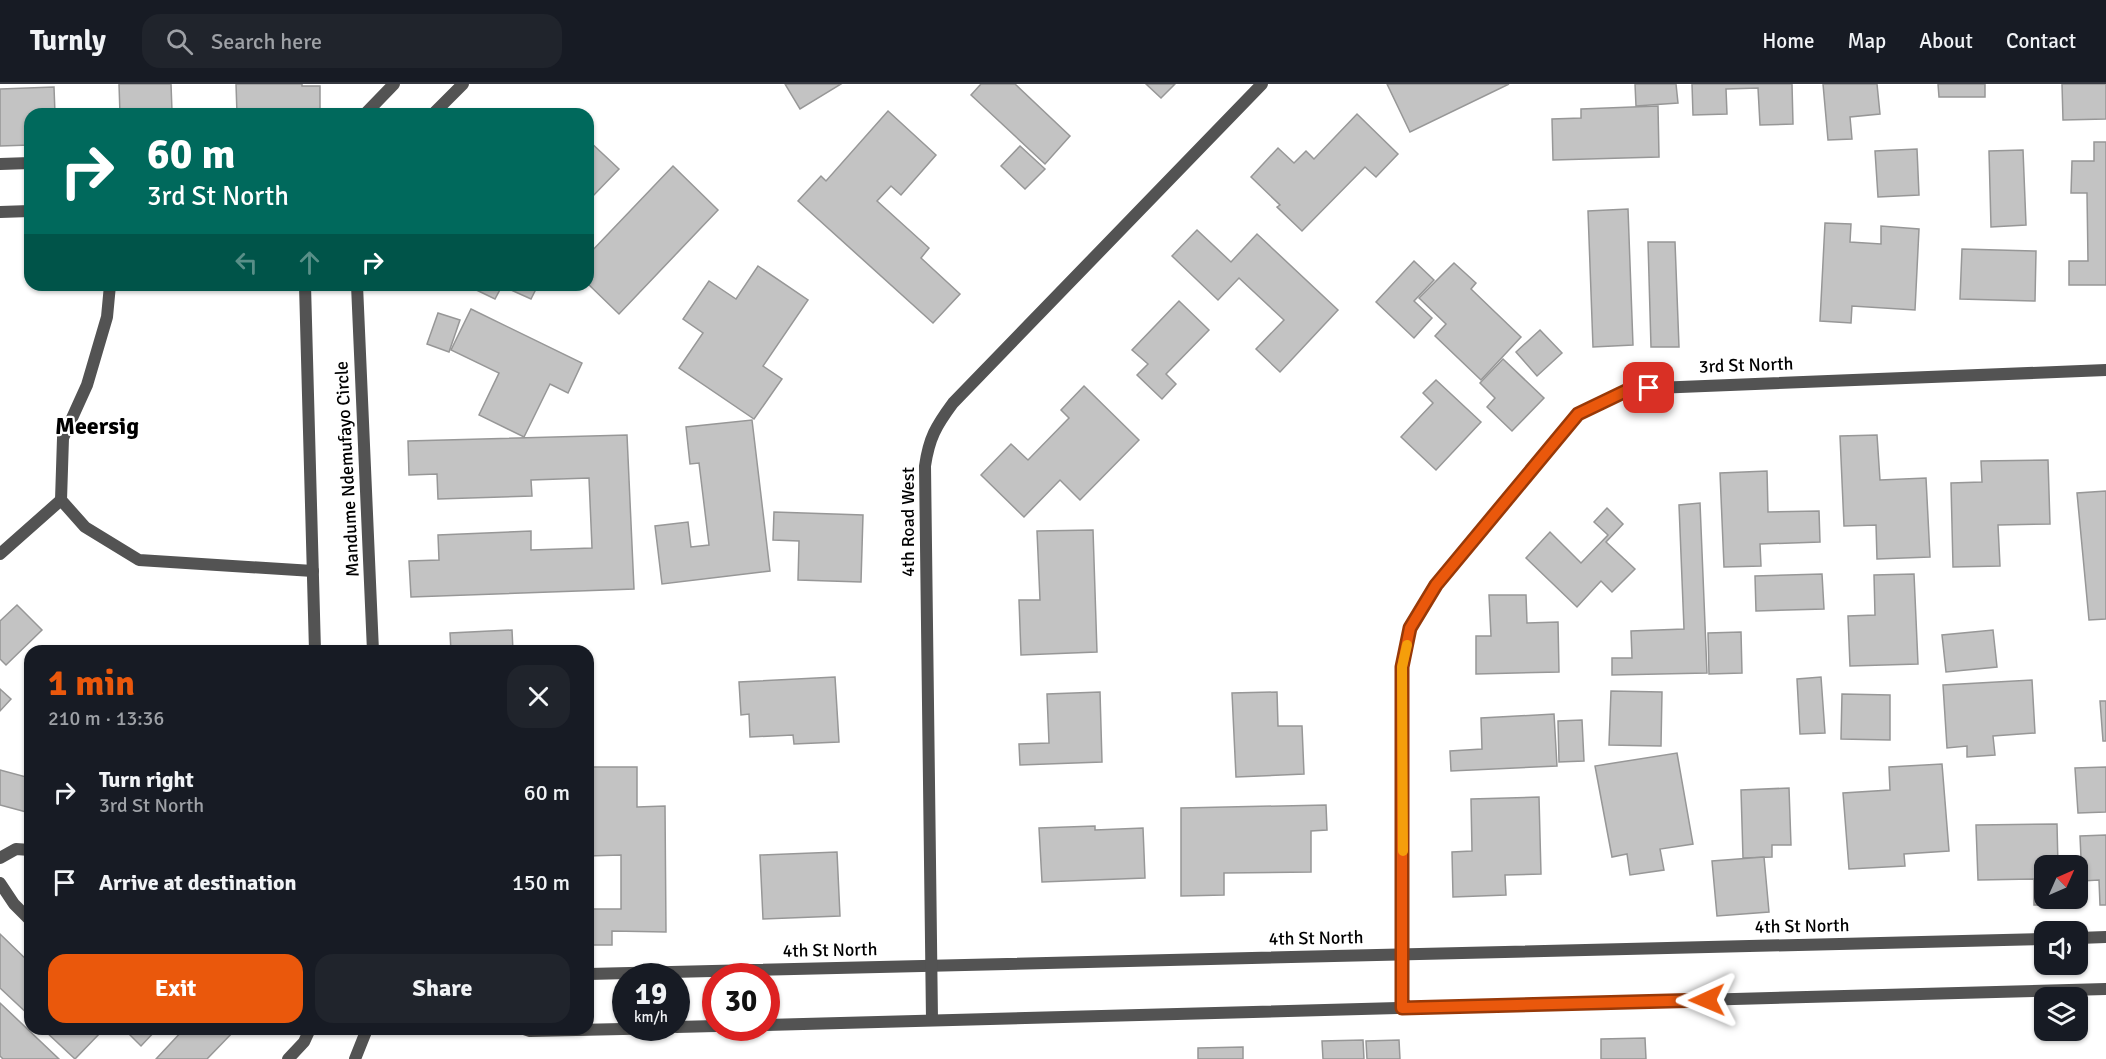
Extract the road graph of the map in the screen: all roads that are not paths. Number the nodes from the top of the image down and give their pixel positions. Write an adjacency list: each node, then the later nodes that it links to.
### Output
1 (394, 84): 4 (street)
2 (463, 84): 5 (street)
3 (1262, 84): 27 (street, 4th Road West)
4 (371, 108)
5 (440, 108)
6 (24, 163): 7 (street)
7 (0, 164)
8 (24, 211): 9 (street)
9 (0, 212)
10 (109, 291): 14 (street)
11 (305, 291): 16 (street, Mandume Ndemufayo Circle)
12 (357, 291): 18 (street, Mandume Ndemufayo Circle)
13 (2106, 370): 26 (street, 3rd St North)
14 (62, 500): 15 (street); 16 (street)
15 (0, 554)
16 (313, 571): 17 (street, Mandume Ndemufayo Circle)
17 (315, 645)
18 (373, 645)
19 (24, 850): 20 (street)
20 (0, 858)
21 (0, 883): 22 (street)
22 (24, 914)
23 (2106, 937): 24 (street)
24 (2088, 938)
25 (2034, 939): 26 (street, 4th St North)
26 (1403, 954): 27 (street, 4th St North); 30 (street, 3rd St North)
27 (932, 965): 28 (street, 4th St North); 31 (street, 4th Road West)
28 (594, 974)
29 (2106, 989): 30 (street)
30 (1402, 1008): 31 (street)
31 (932, 1020): 32 (street)
32 (780, 1025)
33 (612, 1029): 34 (street)
34 (594, 1030)
35 (307, 1035): 37 (street)
36 (365, 1035): 38 (street)
37 (288, 1059)
38 (355, 1059)

